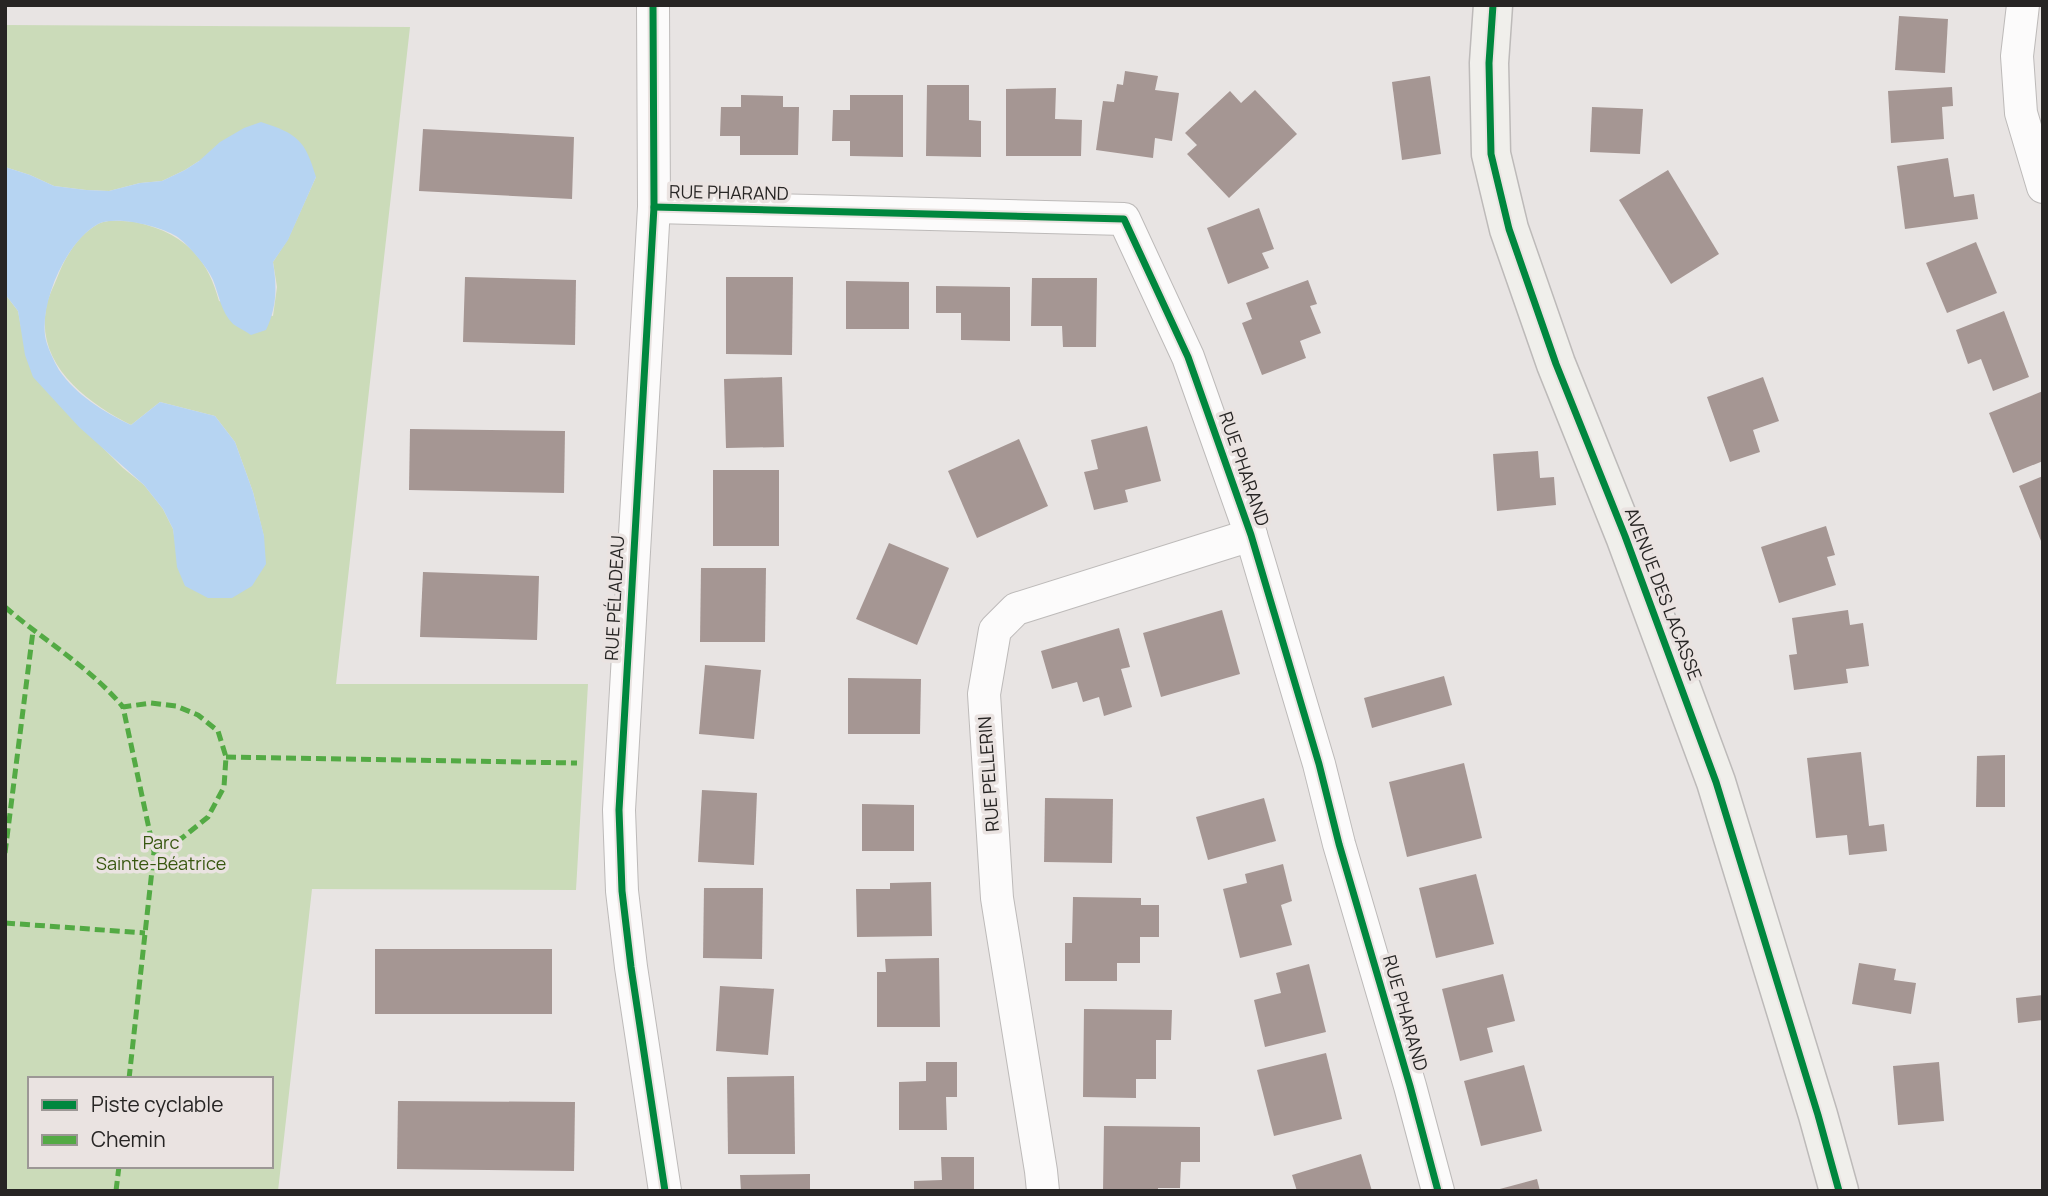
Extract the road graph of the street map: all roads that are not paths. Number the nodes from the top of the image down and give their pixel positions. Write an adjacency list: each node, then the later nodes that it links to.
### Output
1 (653, 5): 5 (street, RUE PÉLADEAU)
2 (1493, 5): 10 (street, AVENUE DES LACASSE)
3 (2022, 5): 4 (street)
4 (2043, 187)
5 (653, 207): 6 (street, RUE PHARAND); 7 (street, RUE PÉLADEAU)
6 (1251, 535): 8 (street, RUE PELLERIN); 9 (street, RUE PHARAND)
7 (665, 1191)
8 (1042, 1191)
9 (1438, 1191)
10 (1839, 1191)

